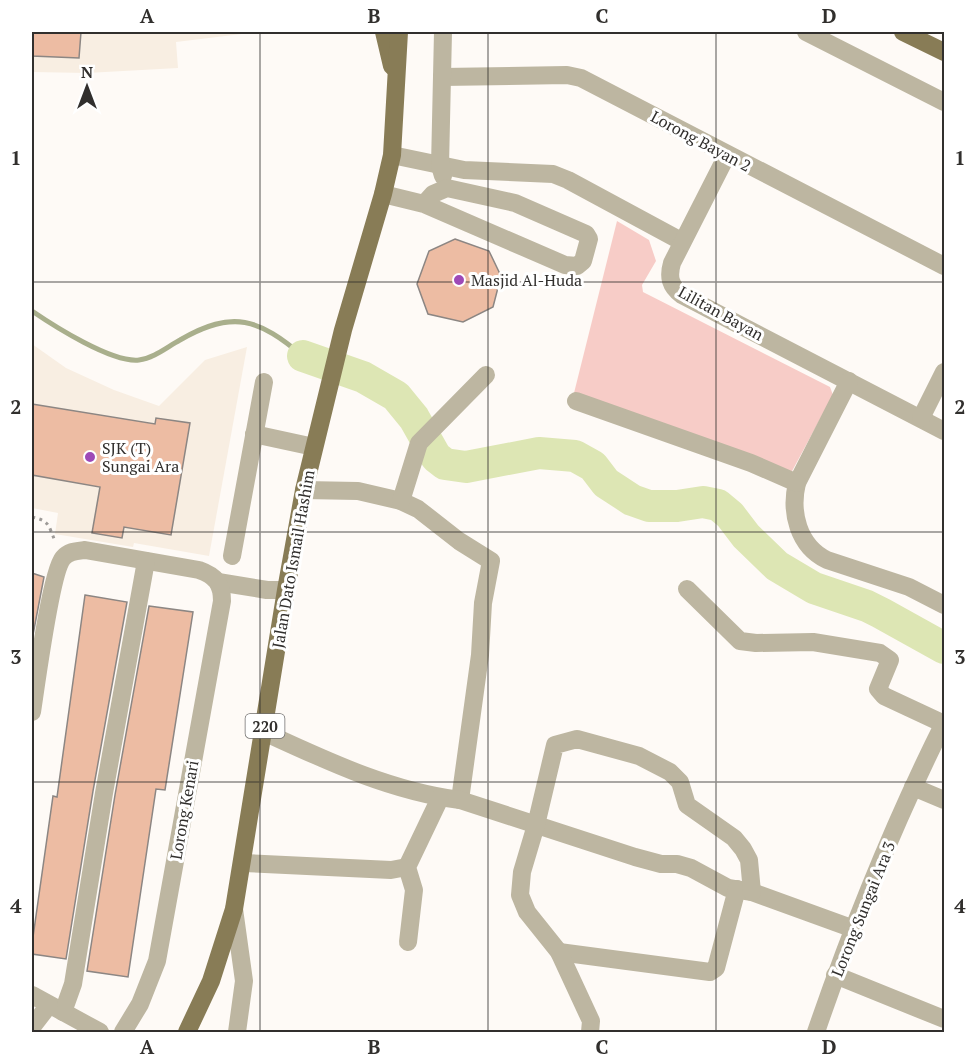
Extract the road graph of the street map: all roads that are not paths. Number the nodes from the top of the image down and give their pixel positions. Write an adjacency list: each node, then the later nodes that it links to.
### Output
1 (384, 32): 9 (main road, Jalan Dato Ismail Hashim / 220)
2 (399, 32): 9 (main road, Jalan Dato Ismail Hashim / 220)
3 (443, 32): 8 (street)
4 (806, 32): 10 (street)
5 (903, 32): 7 (main road)
6 (912, 32): 7 (main road)
7 (940, 49)
8 (442, 77): 12 (street, Lorong Bayan 2); 13 (street)
9 (397, 85): 11 (main road, Jalan Dato Ismail Hashim / 220)
10 (945, 102)
11 (392, 155): 13 (street); 15 (main road, Jalan Dato Ismail Hashim / 220)
12 (727, 155): 17 (street); 18 (street, Lorong Bayan 2)
13 (440, 166): 14 (street); 17 (street)
14 (447, 188): 16 (street); 16 (street)
15 (383, 194): 16 (street); 27 (main road, Jalan Dato Ismail Hashim / 220)
16 (424, 204)
17 (681, 241): 21 (street, Lilitan Bayan)
18 (945, 266)
19 (945, 372): 24 (street)
20 (486, 375): 30 (street)
21 (849, 381): 24 (street, Lilitan Bayan); 28 (street)
22 (264, 382): 26 (street)
23 (576, 401): 28 (street)
24 (921, 418): 25 (street, Lilitan Bayan)
25 (945, 431)
26 (254, 434): 27 (street); 31 (street)
27 (314, 447): 29 (main road, Jalan Dato Ismail Hashim / 220)
28 (797, 483): 36 (street)
29 (304, 490): 30 (street); 35 (main road, Jalan Dato Ismail Hashim / 220)
30 (402, 501): 42 (street)
31 (232, 556)
32 (146, 561): 33 (street); 37 (street); 54 (street)
33 (218, 582): 35 (street); 58 (street, Lorong Kenari)
34 (687, 589): 38 (street)
35 (286, 590): 39 (main road, Jalan Dato Ismail Hashim / 220)
36 (945, 605)
37 (32, 712)
38 (944, 724): 40 (street, Lorong Sungai Ara 3)
39 (264, 732): 41 (street); 45 (main road, Jalan Dato Ismail Hashim / 220)
40 (913, 786): 43 (street); 49 (street, Lorong Sungai Ara 3)
41 (440, 798): 42 (street); 46 (street)
42 (460, 800): 44 (street)
43 (945, 800)
44 (536, 825): 47 (street); 47 (street); 51 (street)
45 (243, 863): 46 (street); 48 (main road, Jalan Dato Ismail Hashim / 220)
46 (407, 867): 50 (street)
47 (745, 890): 49 (street); 51 (street)
48 (234, 909): 59 (main road, Jalan Dato Ismail Hashim / 220); 60 (street)
49 (854, 929): 52 (street, Lorong Sungai Ara 3)
50 (408, 942)
51 (559, 952): 61 (street)
52 (835, 975): 55 (street); 62 (street, Lorong Sungai Ara 3)
53 (32, 995): 54 (street)
54 (56, 1009): 56 (street); 57 (street)
55 (945, 1019)
56 (32, 1027)
57 (100, 1032)
58 (123, 1032)
59 (187, 1032)
60 (237, 1032)
61 (590, 1032)
62 (816, 1032)

